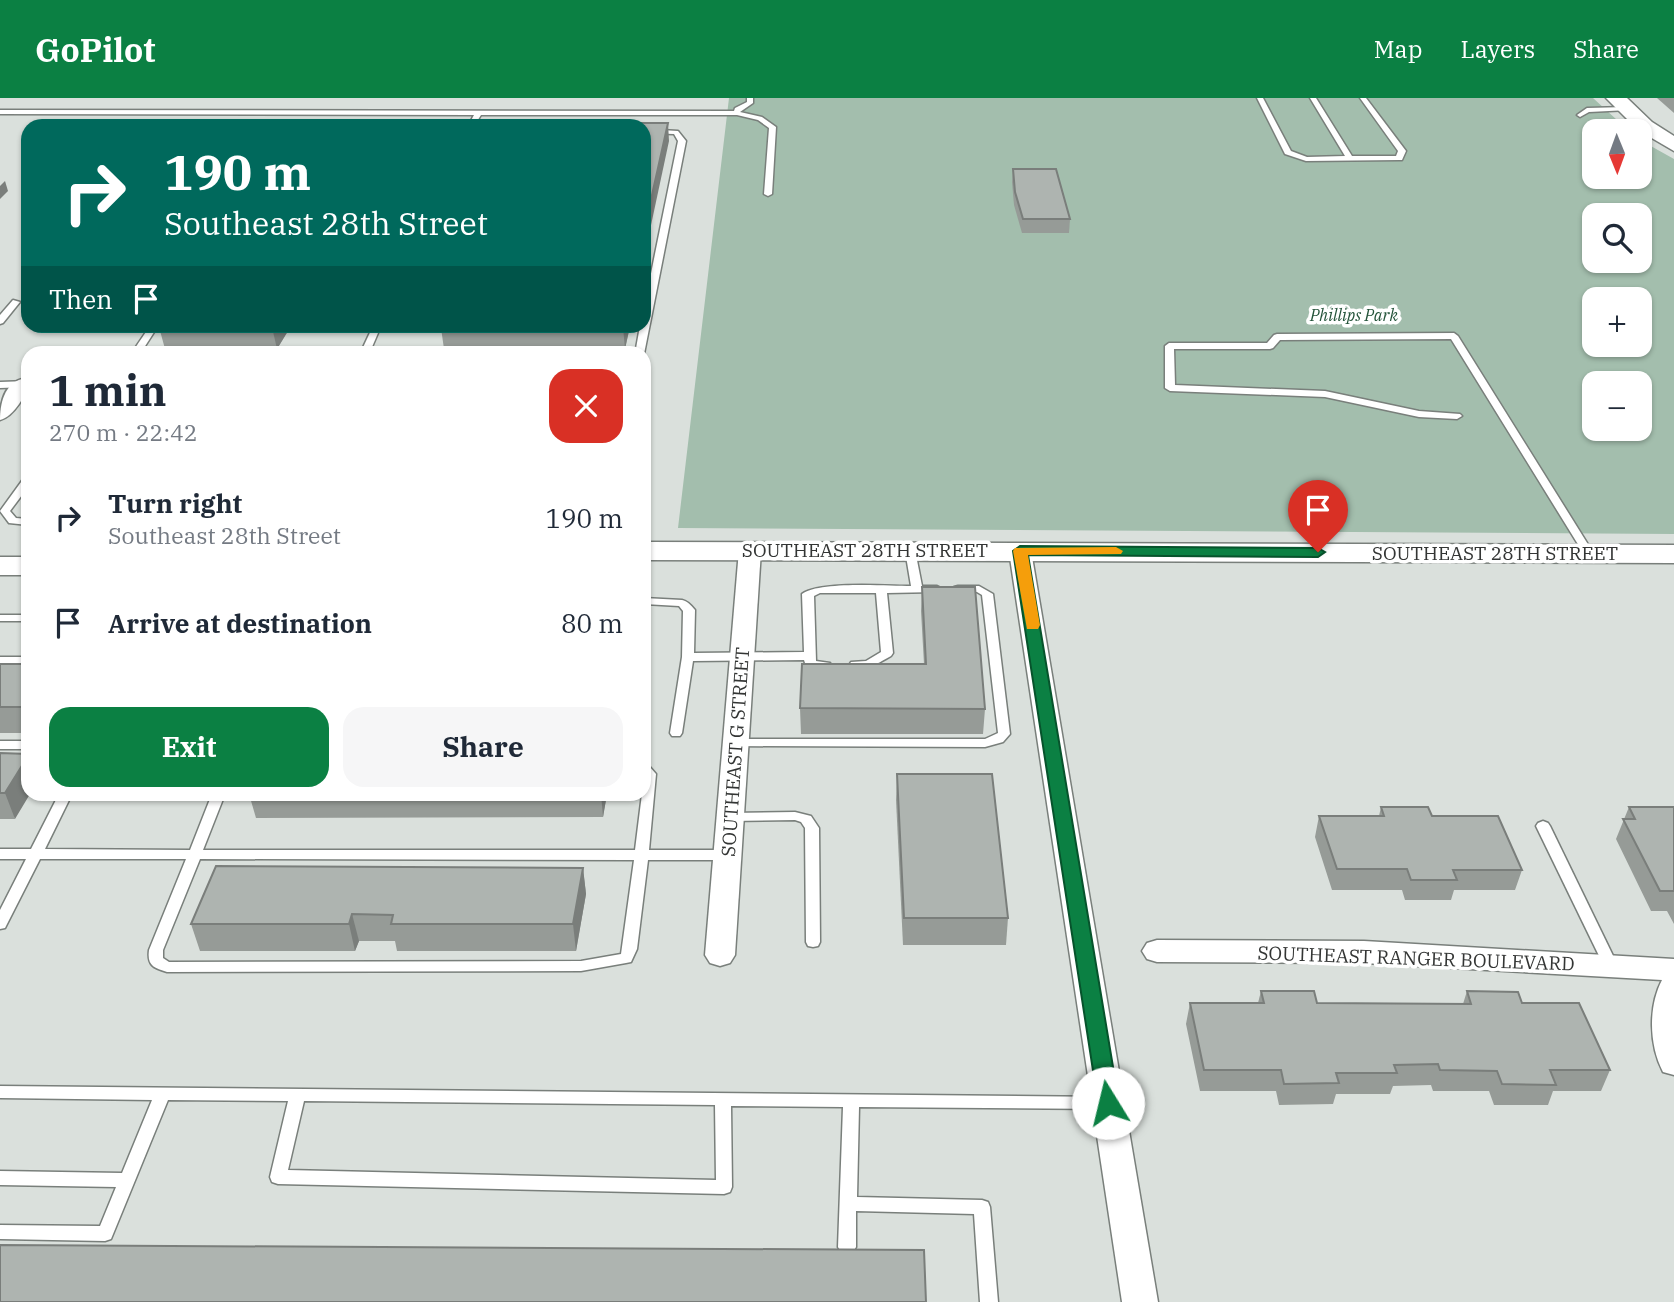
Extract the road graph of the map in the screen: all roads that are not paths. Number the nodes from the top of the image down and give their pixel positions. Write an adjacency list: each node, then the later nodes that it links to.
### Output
1 (1259, 98): 13 (lane)
2 (1313, 98): 13 (lane)
3 (1363, 98): 13 (lane)
4 (750, 99): 8 (lane)
5 (1621, 104): 9 (lane); 12 (main road)
6 (0, 112): 7 (lane)
7 (478, 113): 8 (lane); 10 (lane)
8 (737, 113): 14 (lane)
9 (1580, 115)
10 (475, 119)
11 (651, 131): 15 (lane)
12 (1674, 145)
13 (1351, 160)
14 (768, 194)
15 (651, 295)
16 (0, 302): 17 (lane)
17 (0, 321)
18 (0, 385): 19 (lane)
19 (21, 385)
20 (21, 390): 21 (street)
21 (0, 414)
22 (1457, 416): 29 (lane)
23 (21, 489): 24 (lane)
24 (21, 522)
25 (750, 550): 26 (main road, SOUTHEAST 28TH STREET); 27 (main road, SOUTHEAST 28TH STREET); 40 (street, SOUTHEAST G STREET)
26 (909, 550): 28 (main road, SOUTHEAST 28TH STREET); 34 (lane)
27 (651, 551)
28 (1020, 551): 29 (main road, SOUTHEAST 28TH STREET); 70 (street)
29 (1589, 554): 30 (main road, SOUTHEAST 28TH STREET)
30 (1674, 554)
31 (0, 566): 32 (main road)
32 (21, 566)
33 (881, 589): 34 (lane); 38 (lane); 38 (lane)
34 (917, 589): 44 (lane)
35 (651, 601): 39 (lane)
36 (0, 618): 37 (lane)
37 (21, 618)
38 (809, 656): 40 (lane)
39 (688, 657): 40 (lane); 43 (lane)
40 (742, 658): 44 (street, SOUTHEAST G STREET)
41 (0, 661): 42 (lane)
42 (21, 661)
43 (676, 733)
44 (736, 743): 50 (street, SOUTHEAST G STREET)
45 (0, 745): 46 (lane)
46 (21, 745)
47 (62, 801): 53 (lane)
48 (216, 801): 54 (lane)
49 (647, 801): 55 (lane)
50 (730, 817): 56 (street, SOUTHEAST G STREET); 58 (lane)
51 (1543, 826): 61 (lane)
52 (0, 854): 53 (lane)
53 (36, 854): 54 (lane); 57 (lane)
54 (194, 855): 55 (lane); 55 (lane)
55 (639, 855): 56 (lane)
56 (728, 855): 60 (street, SOUTHEAST G STREET)
57 (0, 924)
58 (813, 942)
59 (1157, 951): 61 (street, SOUTHEAST RANGER BOULEVARD)
60 (720, 955)
61 (1611, 966): 62 (street, SOUTHEAST RANGER BOULEVARD)
62 (1674, 971)
63 (1674, 986): 64 (street)
64 (1674, 1063)
65 (0, 1092): 66 (lane)
66 (163, 1093): 67 (lane); 72 (lane)
67 (298, 1094): 68 (lane); 68 (lane)
68 (723, 1099): 69 (lane)
69 (851, 1100): 70 (lane); 73 (lane)
70 (1108, 1103): 77 (street)
71 (0, 1178): 72 (lane)
72 (127, 1180): 74 (lane)
73 (848, 1204): 75 (lane); 76 (lane)
74 (0, 1232)
75 (846, 1247)
76 (989, 1302)
77 (1140, 1302)

